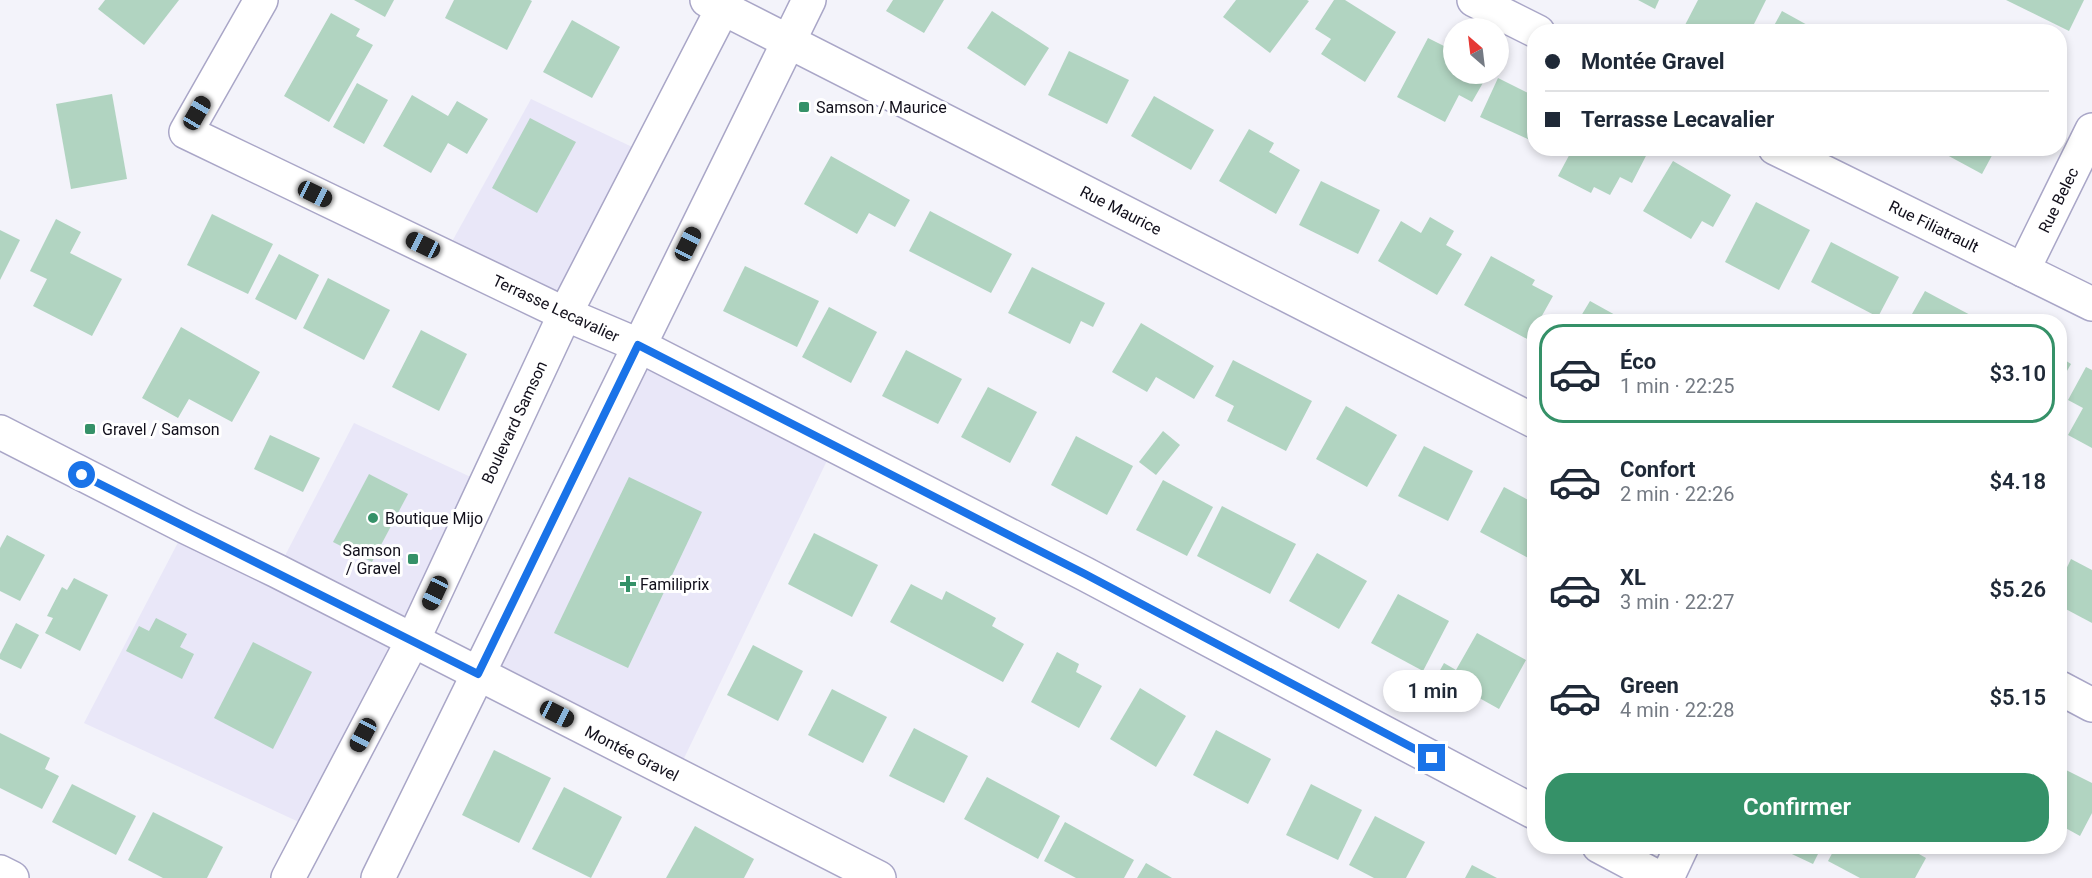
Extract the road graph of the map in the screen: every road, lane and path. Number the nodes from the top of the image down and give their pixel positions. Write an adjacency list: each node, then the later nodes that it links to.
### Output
1 (261, 0): 11 (street, Terrasse Lecavalier)
2 (808, 0): 6 (street)
3 (1474, 0): 5 (street)
4 (719, 3): 6 (street, Rue Maurice); 11 (street, Boulevard Samson)
5 (1527, 26)
6 (788, 41): 12 (street); 13 (street, Rue Maurice)
7 (2092, 130): 9 (street, Rue Belec)
8 (1791, 156): 9 (street, Rue Filiatrault)
9 (2023, 270): 10 (street, Rue Filiatrault)
10 (2092, 304)
11 (565, 314): 12 (street, Terrasse Lecavalier); 15 (street, Boulevard Samson)
12 (638, 345): 16 (street); 19 (street, Terrasse Lecavalier)
13 (1527, 417)
14 (0, 432): 15 (street, Montée Gravel)
15 (413, 640): 16 (street, Montée Gravel); 25 (street, Boulevard Samson)
16 (478, 674): 22 (street, Montée Gravel); 26 (street)
17 (2067, 692): 18 (street)
18 (2092, 705)
19 (1527, 808)
20 (1614, 854): 28 (street)
21 (1678, 854): 29 (street)
22 (838, 869): 27 (street, Montée Gravel)
23 (0, 872): 24 (street)
24 (12, 878)
25 (288, 878)
26 (378, 878)
27 (879, 878)
28 (1659, 878)
29 (1667, 878)

